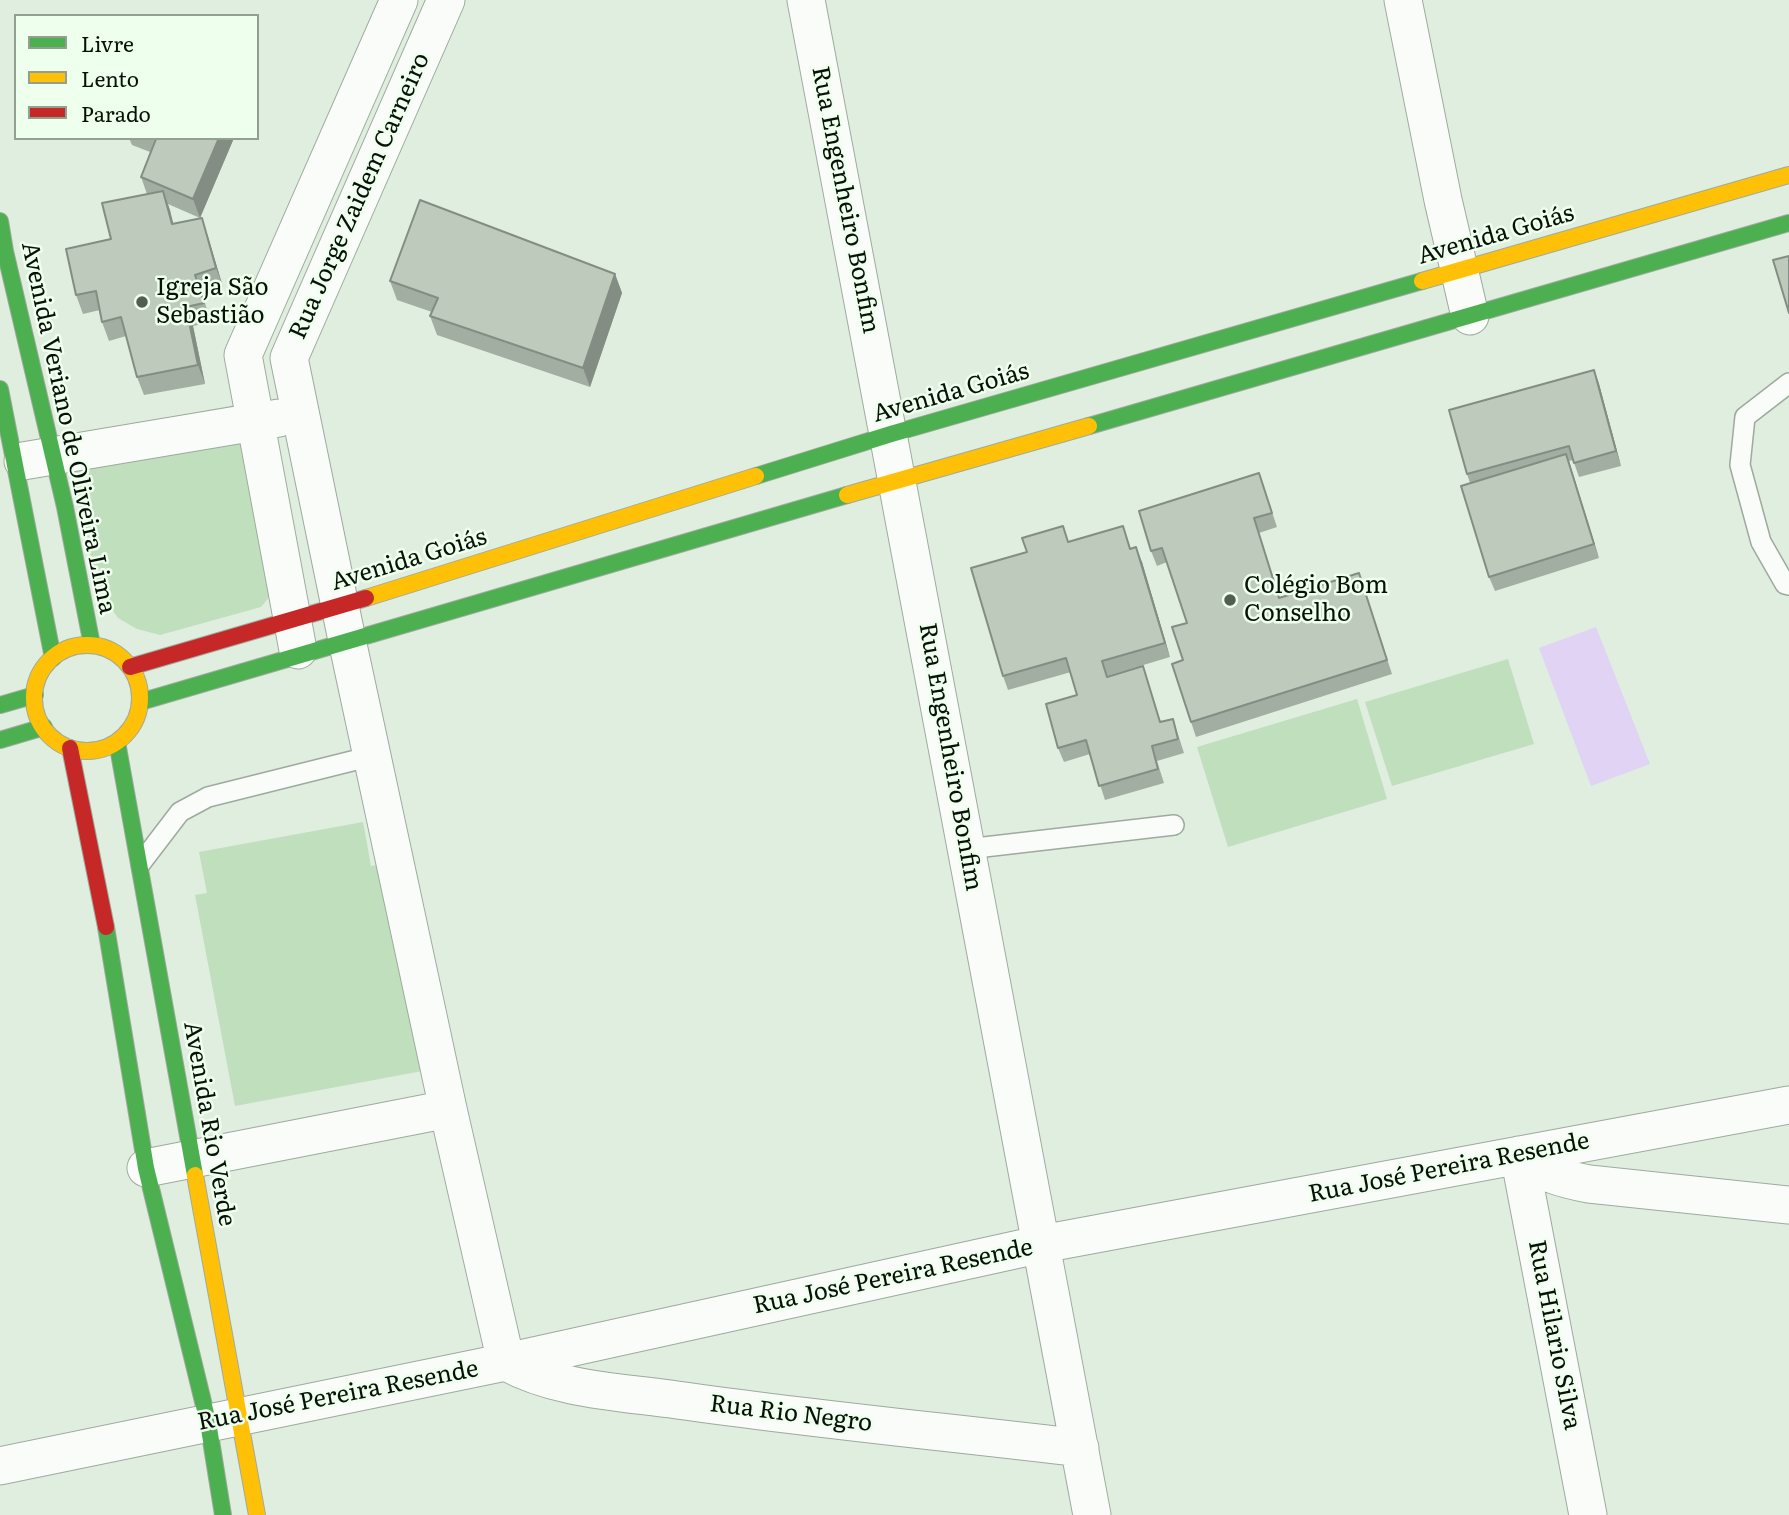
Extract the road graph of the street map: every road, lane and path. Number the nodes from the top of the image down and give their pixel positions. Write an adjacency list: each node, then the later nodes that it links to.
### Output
1 (399, 0): 14 (street, Rua Jorge Zaidem Carneiro)
2 (806, 0): 15 (street, Rua Engenheiro Bonfim)
3 (1403, 0): 9 (street)
4 (439, 3): 13 (street, Rua Jorge Zaidem Carneiro)
5 (1789, 175): 9 (main road, Avenida Goiás)
6 (0, 221): 8 (main road, Avenida Veriano de Oliveira Lima)
7 (1789, 223): 10 (main road, Avenida Goiás)
8 (2, 251): 16 (main road, Avenida Veriano de Oliveira Lima)
9 (1459, 269): 10 (street); 15 (main road, Avenida Goiás)
10 (1470, 316): 18 (main road, Avenida Goiás)
11 (1789, 383): 19 (lane)
12 (0, 389): 17 (main road)
13 (301, 413): 14 (street); 20 (street, Rua Jorge Zaidem Carneiro)
14 (255, 423): 16 (street); 21 (street, Rua Jorge Zaidem Carneiro)
15 (891, 434): 18 (street, Rua Engenheiro Bonfim); 20 (main road, Avenida Goiás)
16 (54, 456): 17 (street); 22 (main road, Avenida Veriano de Oliveira Lima)
17 (14, 463): 23 (main road)
18 (900, 479): 20 (main road, Avenida Goiás); 34 (street, Rua Engenheiro Bonfim)
19 (1789, 585)
20 (343, 623): 21 (main road, Avenida Goiás); 21 (main road, Avenida Goiás); 32 (street, Rua Jorge Zaidem Carneiro)
21 (295, 637): 24 (main road, Avenida Goiás); 26 (main road, Avenida Goiás)
22 (92, 645): 23 (main road); 24 (main road)
23 (53, 658): 25 (main road)
24 (130, 667): 26 (main road)
25 (35, 695): 27 (main road); 28 (main road)
26 (140, 702): 30 (main road)
27 (0, 705)
28 (44, 727): 29 (main road); 31 (main road)
29 (0, 740)
30 (117, 742): 31 (main road); 35 (main road, Avenida Rio Verde)
31 (70, 748): 40 (main road, Avenida Rio Verde)
32 (372, 756): 35 (lane); 37 (street, Rua Jorge Zaidem Carneiro)
33 (1174, 825): 34 (lane)
34 (967, 849): 42 (street, Rua Engenheiro Bonfim)
35 (139, 864): 39 (main road, Avenida Rio Verde)
36 (1789, 1105): 38 (street, Rua José Pereira Resende)
37 (448, 1110): 39 (street); 43 (street, Rua Jorge Zaidem Carneiro)
38 (1519, 1156): 41 (street); 42 (street, Rua José Pereira Resende); 50 (street, Rua Hilario Silva)
39 (193, 1160): 40 (street); 44 (main road, Avenida Rio Verde)
40 (146, 1168): 44 (main road, Avenida Rio Verde)
41 (1789, 1205)
42 (1042, 1244): 43 (street, Rua José Pereira Resende); 45 (street, Rua Engenheiro Bonfim)
43 (506, 1362): 44 (street, Rua José Pereira Resende); 45 (street, Rua Rio Negro)
44 (223, 1419): 46 (street, Rua José Pereira Resende); 47 (main road, Avenida Rio Verde); 48 (main road, Avenida Rio Verde)
45 (1080, 1448): 49 (street, Rua Engenheiro Bonfim)
46 (0, 1466)
47 (223, 1515)
48 (257, 1515)
49 (1092, 1515)
50 (1588, 1515)

